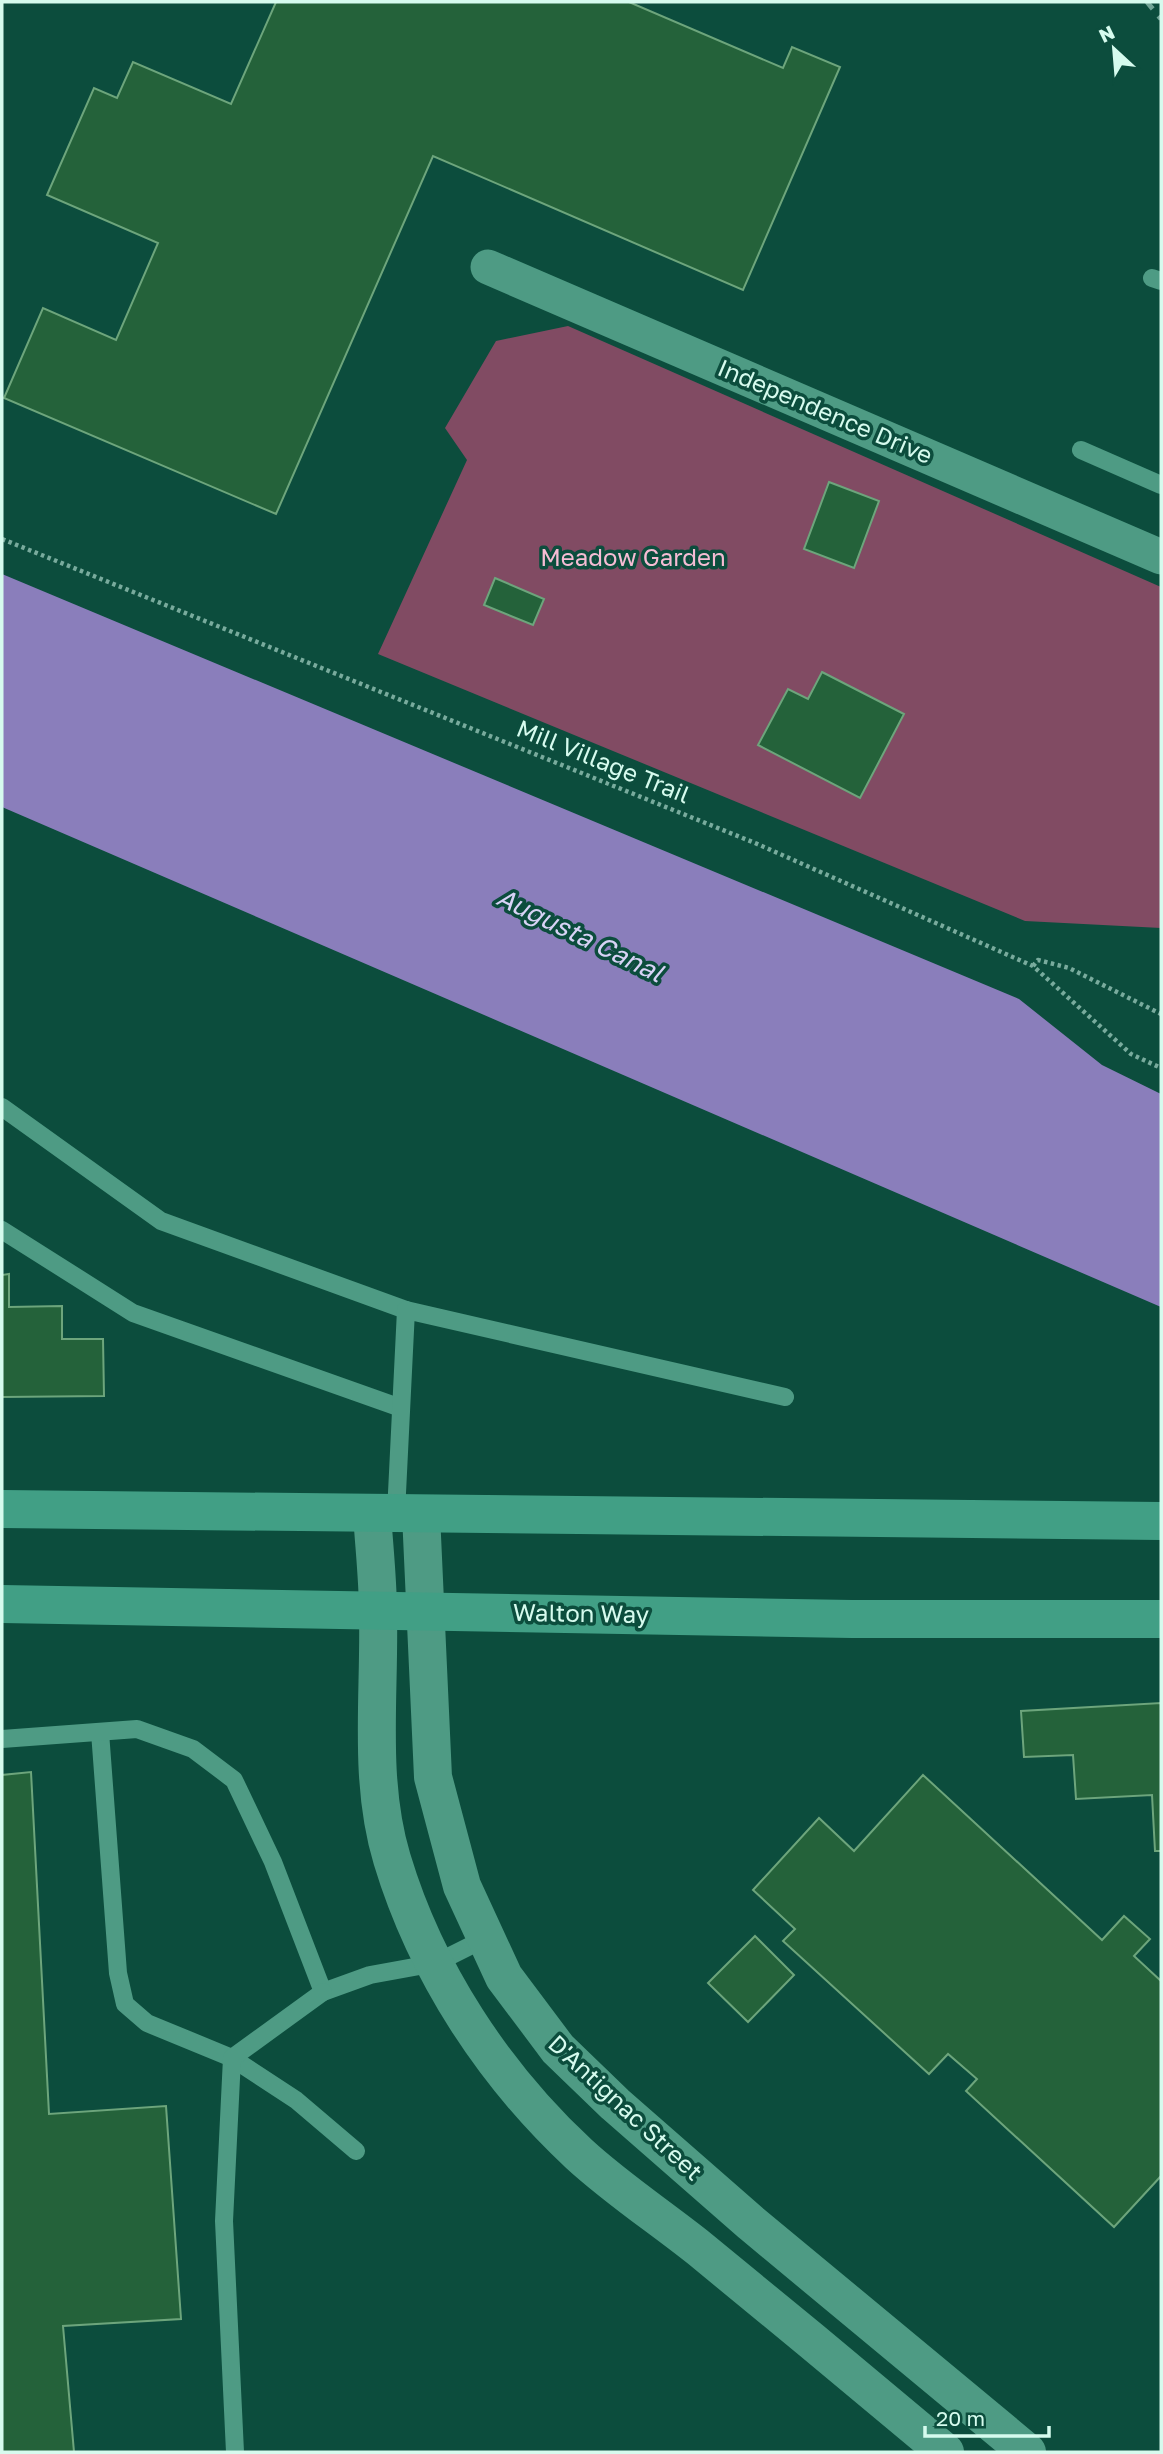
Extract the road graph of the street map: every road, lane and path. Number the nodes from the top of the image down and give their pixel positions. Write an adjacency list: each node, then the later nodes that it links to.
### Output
1 (488, 267): 5 (street, Independence Drive)
2 (1081, 450): 3 (lane)
3 (1161, 485)
4 (2, 539): 6 (path, Mill Village Trail)
5 (1161, 557)
6 (1033, 966): 7 (path); 8 (path, Mill Village Trail)
7 (1161, 1014)
8 (1161, 1068)
9 (2, 1107): 11 (lane)
10 (2, 1230): 13 (lane)
11 (405, 1310): 12 (lane); 13 (lane)
12 (785, 1397)
13 (401, 1408): 15 (lane)
14 (2, 1509): 15 (main road)
15 (396, 1513): 16 (main road); 18 (street); 19 (street, D'Antignac Street)
16 (1161, 1521)
17 (2, 1604): 18 (main road, Walton Way)
18 (378, 1611): 19 (main road, Walton Way); 24 (street)
19 (425, 1612): 20 (main road, Walton Way); 23 (street, D'Antignac Street)
20 (1161, 1619)
21 (100, 1732): 22 (lane); 25 (lane); 26 (lane)
22 (2, 1739)
23 (486, 1938): 24 (lane); 30 (street, D'Antignac Street)
24 (436, 1963): 25 (lane); 29 (street)
25 (323, 1992): 26 (lane)
26 (232, 2058): 27 (lane); 28 (lane)
27 (356, 2151)
28 (235, 2452)
29 (945, 2452)
30 (1027, 2452)

